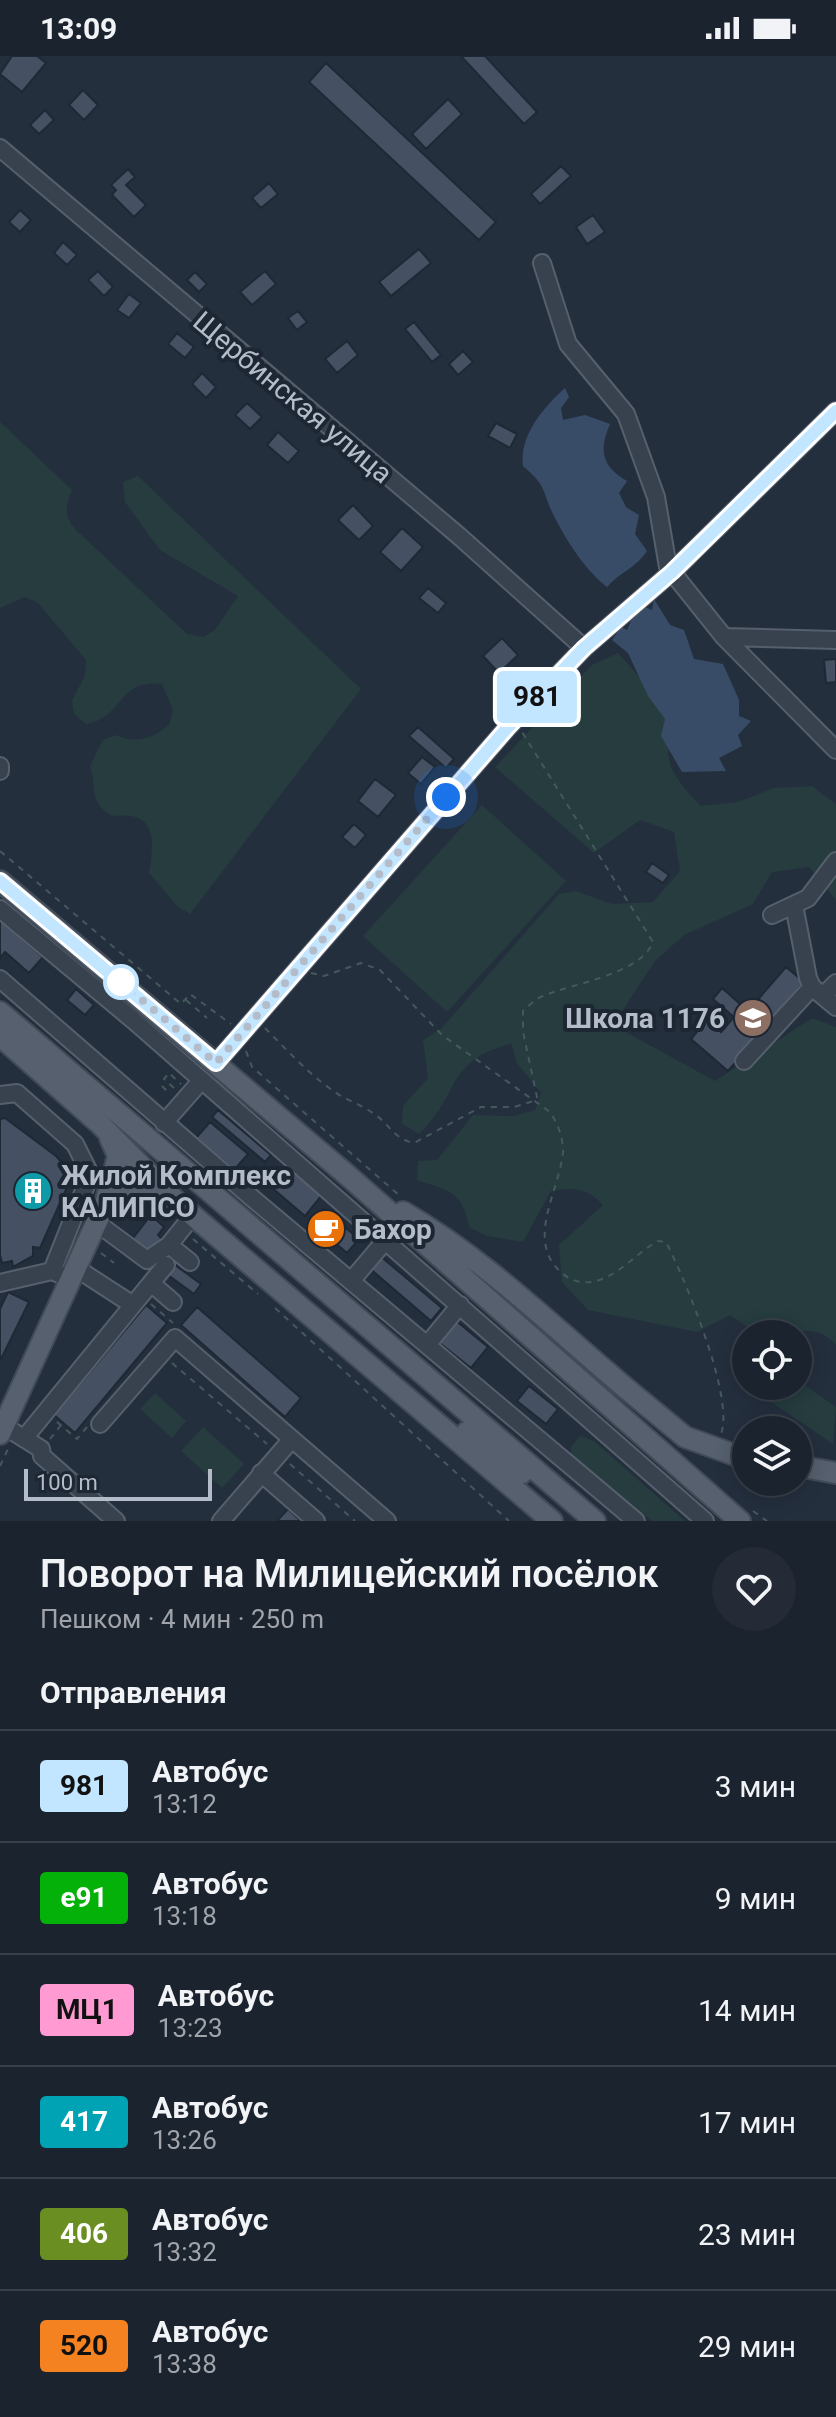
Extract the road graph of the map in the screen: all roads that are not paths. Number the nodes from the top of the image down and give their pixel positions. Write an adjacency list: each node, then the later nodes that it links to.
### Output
1 (0, 148): 7 (street, Щербинская улица)
2 (542, 263): 4 (street)
3 (836, 411): 4 (street)
4 (672, 572): 5 (street); 7 (street)
5 (724, 637): 6 (street); 8 (street)
6 (836, 640)
7 (584, 648): 20 (street)
8 (836, 750)
9 (836, 861): 11 (street)
10 (0, 881): 20 (main road)
11 (794, 905): 13 (street); 16 (street)
12 (0, 909): 21 (street)
13 (772, 915)
14 (0, 979): 23 (street)
15 (836, 983): 16 (street)
16 (824, 997): 19 (street)
17 (0, 1012): 25 (main road)
18 (0, 1036): 24 (main road)
19 (744, 1061)
20 (216, 1063): 26 (main road)
21 (196, 1087): 23 (street); 30 (street)
22 (0, 1095): 35 (street)
23 (164, 1123): 36 (street)
24 (101, 1125): 27 (main road); 28 (main road)
25 (171, 1159): 34 (main road); 58 (main road)
26 (371, 1195): 47 (main road, bridge); 51 (main road)
27 (177, 1202): 28 (main road); 29 (main road)
28 (101, 1214): 31 (street); 35 (main road)
29 (193, 1215): 31 (street); 34 (main road)
30 (385, 1241): 36 (street); 40 (street)
31 (169, 1245): 32 (street)
32 (190, 1262)
33 (166, 1265): 38 (street)
34 (259, 1272): 41 (main road)
35 (66, 1273): 37 (street); 38 (street); 44 (main road)
36 (351, 1281): 42 (street)
37 (0, 1283)
38 (142, 1294): 39 (street); 45 (street)
39 (173, 1302)
40 (460, 1305): 42 (street); 60 (street)
41 (301, 1307): 56 (main road); 57 (main road)
42 (427, 1345): 59 (street)
43 (94, 1426): 46 (street)
44 (2, 1430): 45 (street)
45 (26, 1436): 52 (street)
46 (292, 1439): 49 (street); 55 (street)
47 (732, 1454)
48 (812, 1469): 50 (main road)
49 (261, 1473): 53 (street); 54 (street)
50 (836, 1473)
51 (744, 1514)
52 (116, 1521)
53 (221, 1521)
54 (316, 1521)
55 (387, 1521)
56 (552, 1521)
57 (587, 1521)
58 (595, 1521)
59 (636, 1521)
60 (705, 1521)

